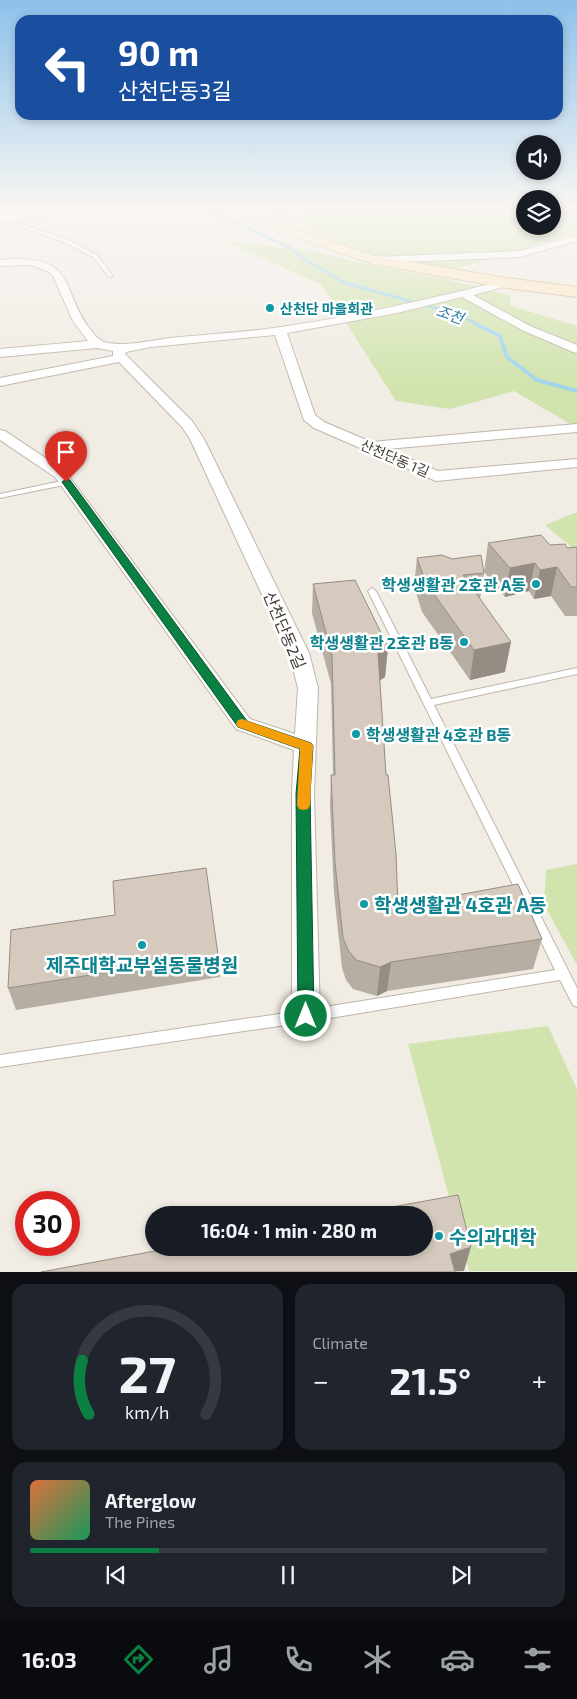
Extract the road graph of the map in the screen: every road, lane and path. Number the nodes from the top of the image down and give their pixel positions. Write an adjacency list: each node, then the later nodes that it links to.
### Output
1 (45, 265): 9 (street)
2 (102, 265): 4 (lane)
3 (404, 265): 5 (main road)
4 (111, 276)
5 (507, 283): 6 (main road); 7 (street)
6 (577, 292)
7 (464, 294): 8 (street); 10 (street)
8 (280, 331): 12 (street); 16 (street, 산천단동 1길)
9 (97, 344): 11 (street); 12 (street)
10 (577, 349)
11 (0, 353)
12 (121, 353): 13 (street); 23 (street, 산천단동2길)
13 (0, 382)
14 (577, 428): 16 (street)
15 (0, 434): 18 (street)
16 (369, 447): 17 (street, 산천단동 1길)
17 (577, 463)
18 (66, 482): 19 (lane); 23 (street)
19 (0, 496)
20 (372, 591): 22 (lane)
21 (577, 671): 22 (lane)
22 (428, 703): 24 (lane)
23 (306, 746): 26 (street, 산천단동2길)
24 (563, 974): 25 (lane); 26 (lane)
25 (577, 1001)
26 (306, 1016): 27 (lane)
27 (0, 1060)

